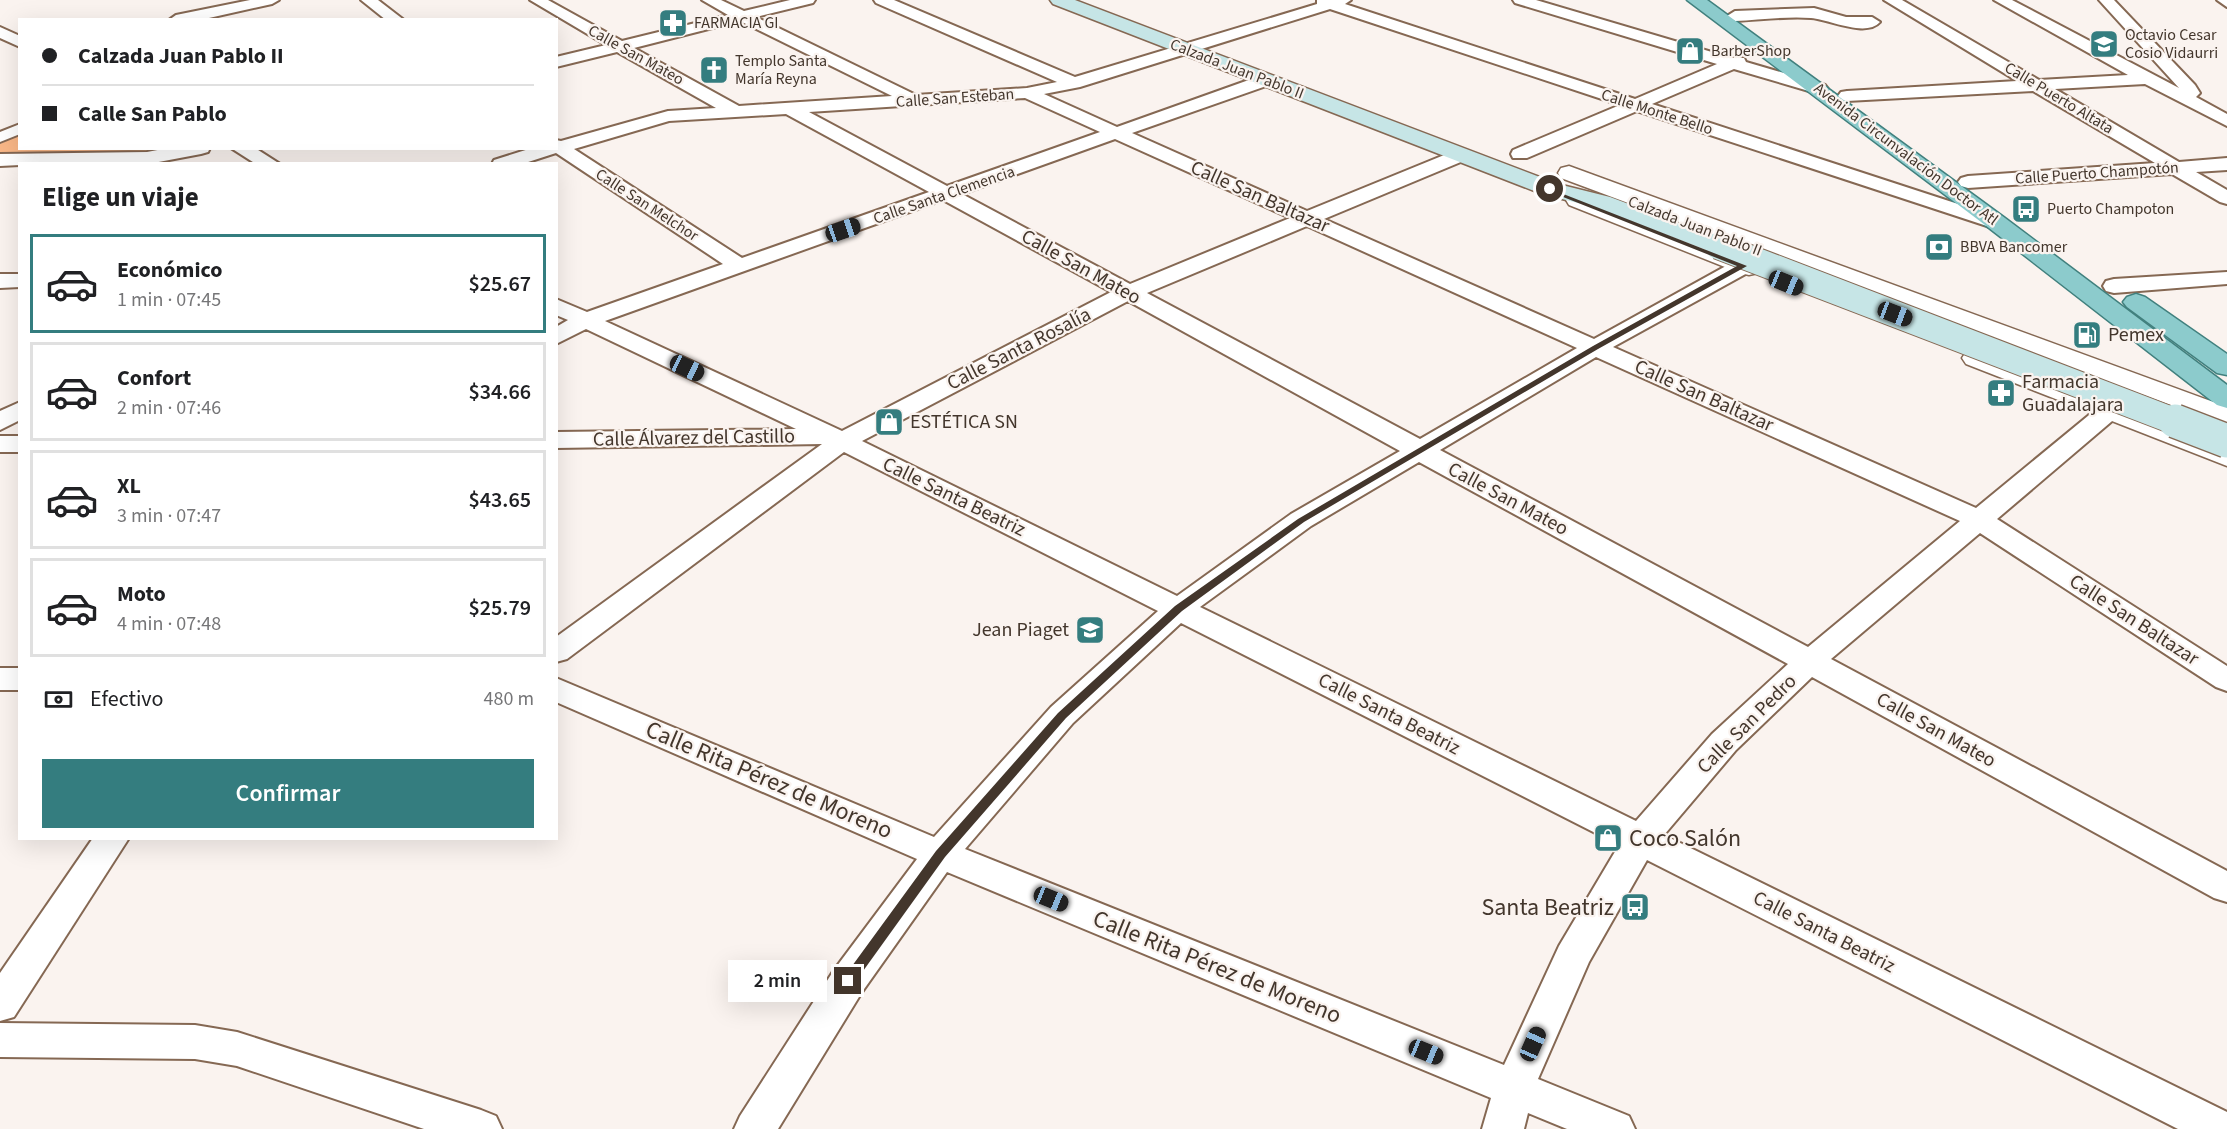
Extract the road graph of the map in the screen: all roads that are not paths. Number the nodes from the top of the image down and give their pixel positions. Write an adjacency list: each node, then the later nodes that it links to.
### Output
1 (196, 0): 18 (street)
2 (272, 0): 18 (street)
3 (368, 0): 21 (street)
4 (537, 0): 25 (street, Calle San Mateo)
5 (709, 0): 19 (street)
6 (808, 0): 19 (street)
7 (880, 0): 33 (street)
8 (1059, 0): 27 (main road, Calzada Juan Pablo II)
9 (1102, 0): 24 (main road, Calzada Juan Pablo II)
10 (1520, 0): 30 (street)
11 (1696, 0): 28 (main road, Avenida Circunvalación Doctor Atl)
12 (1713, 0): 17 (main road, Avenida Circunvalación Doctor Atl)
13 (1891, 0): 34 (street, Calle Puerto Altata)
14 (2001, 0): 31 (street)
15 (2106, 0): 39 (street)
16 (1331, 1): 24 (street, Calle San Esteban); 41 (street, Calle Monte Bello)
17 (1735, 15): 22 (street); 38 (main road, Avenida Circunvalación Doctor Atl)
18 (215, 16): 20 (street)
19 (743, 16): 25 (street); 40 (street)
20 (196, 18)
21 (394, 18)
22 (1872, 22)
23 (0, 32): 26 (street)
24 (1212, 41): 27 (street, Calle San Esteban); 35 (main road, Calzada Juan Pablo II)
25 (620, 46): 29 (street); 43 (street, Calle San Mateo)
26 (16, 49)
27 (1186, 49): 32 (main road, Calzada Juan Pablo II); 33 (street, Calle San Esteban)
28 (1765, 50): 30 (street); 36 (main road, Avenida Circunvalación Doctor Atl)
29 (558, 62)
30 (1733, 63): 36 (street); 41 (street)
31 (2146, 79): 34 (street); 39 (street)
32 (1266, 80): 46 (street, Calle Santa Clemencia); 55 (main road, Calzada Juan Pablo II)
33 (1074, 83): 37 (street, Calle San Esteban)
34 (2038, 85): 38 (street); 60 (street, Calle Puerto Altata)
35 (1335, 86)
36 (1819, 89): 66 (main road, Avenida Circunvalación Doctor Atl)
37 (1027, 93): 40 (street, Calle San Esteban); 46 (street, Calle San Baltazar)
38 (1847, 96): 62 (main road, Avenida Circunvalación Doctor Atl)
39 (2179, 96): 44 (street)
40 (915, 100): 42 (street, Calle San Esteban)
41 (1635, 105): 54 (street); 66 (street, Calle Monte Bello)
42 (790, 109): 43 (street, Calle San Esteban); 63 (street, Calle San Mateo)
43 (735, 111): 48 (street, Calle San Esteban)
44 (2227, 121)
45 (18, 129): 47 (street)
46 (1119, 134): 63 (street, Calle Santa Clemencia); 65 (street, Calle San Baltazar)
47 (0, 138)
48 (558, 146)
49 (1498, 146): 54 (main road, Calzada Juan Pablo II)
50 (558, 148): 68 (street, Calle San Melchor)
51 (190, 150): 56 (street)
52 (244, 150): 57 (street)
53 (546, 150): 58 (street, Calle San Esteban)
54 (1520, 154): 61 (main road, Calzada Juan Pablo II)
55 (1461, 155): 61 (main road, Calzada Juan Pablo II); 65 (street, Calle Santa Rosalía)
56 (0, 160)
57 (267, 162)
58 (507, 162)
59 (2227, 164): 60 (street, Calle Puerto Champotón)
60 (2175, 167): 62 (street, Calle Puerto Champotón); 64 (street, Calle Puerto Altata)
61 (1559, 181): 67 (street, Calzada Juan Pablo II); 81 (street, Calzada Juan Pablo II)
62 (1968, 182): 72 (main road, Avenida Circunvalación Doctor Atl)
63 (947, 194): 68 (street, Calle Santa Clemencia); 73 (street, Calle San Mateo)
64 (2227, 198)
65 (1308, 219): 73 (street, Calle Santa Rosalía); 77 (street, Calle San Baltazar)
66 (1997, 223): 81 (main road, Avenida Circunvalación Doctor Atl)
67 (1730, 251): 77 (street); 80 (street, Calzada Juan Pablo II); 81 (main road, Calzada Juan Pablo II); 85 (main road, Calzada Juan Pablo II, bridge)
68 (739, 265): 75 (street, Calle Santa Clemencia)
69 (2227, 278): 72 (street)
70 (0, 280): 71 (street)
71 (18, 280)
72 (2114, 286): 78 (main road, Avenida Circunvalación Doctor Atl)
73 (1127, 293): 83 (street, Calle Santa Rosalía); 89 (street, Calle San Mateo)
74 (558, 307): 75 (street, Calle Santa Beatriz)
75 (585, 320): 76 (street, Calle Santa Clemencia); 83 (street, Calle Santa Beatriz)
76 (558, 336)
77 (1595, 348): 89 (street); 91 (street, Calle San Baltazar)
78 (2227, 367)
79 (18, 410): 82 (street)
80 (2109, 411): 86 (street, Calzada Juan Pablo II); 91 (street, Calle San Pedro)
81 (2222, 413): 86 (street)
82 (0, 422)
83 (837, 439): 84 (street, Calle Álvarez del Castillo); 92 (street, Calle Santa Beatriz); 93 (street, Calle Santa Rosalía)
84 (558, 440)
85 (2227, 441)
86 (2191, 443): 90 (street, Calzada Juan Pablo II)
87 (0, 444): 88 (street)
88 (18, 444)
89 (1418, 450): 92 (street); 94 (street, Calle San Mateo)
90 (2227, 457)
91 (1980, 520): 94 (street, Calle San Pedro); 97 (street, Calle San Baltazar)
92 (1179, 608): 100 (street, Calle Santa Beatriz); 101 (street)
93 (558, 650)
94 (1810, 661): 100 (street, Calle San Pedro); 102 (street, Calle San Mateo)
95 (0, 679): 96 (street)
96 (18, 679)
97 (2227, 680)
98 (558, 690): 101 (street, Calle Rita Pérez de Moreno)
99 (111, 840): 103 (street)
100 (1640, 840): 105 (street, Calle San Pedro); 110 (street, Calle Santa Beatriz)
101 (940, 854): 105 (street, Calle Rita Pérez de Moreno); 107 (street)
102 (2227, 888)
103 (0, 1005)
104 (0, 1040): 106 (street)
105 (1514, 1088): 108 (street, Calle San Pedro); 109 (street, Calle Rita Pérez de Moreno)
106 (481, 1129)
107 (755, 1129)
108 (1503, 1129)
109 (1614, 1129)
110 (2219, 1129)

